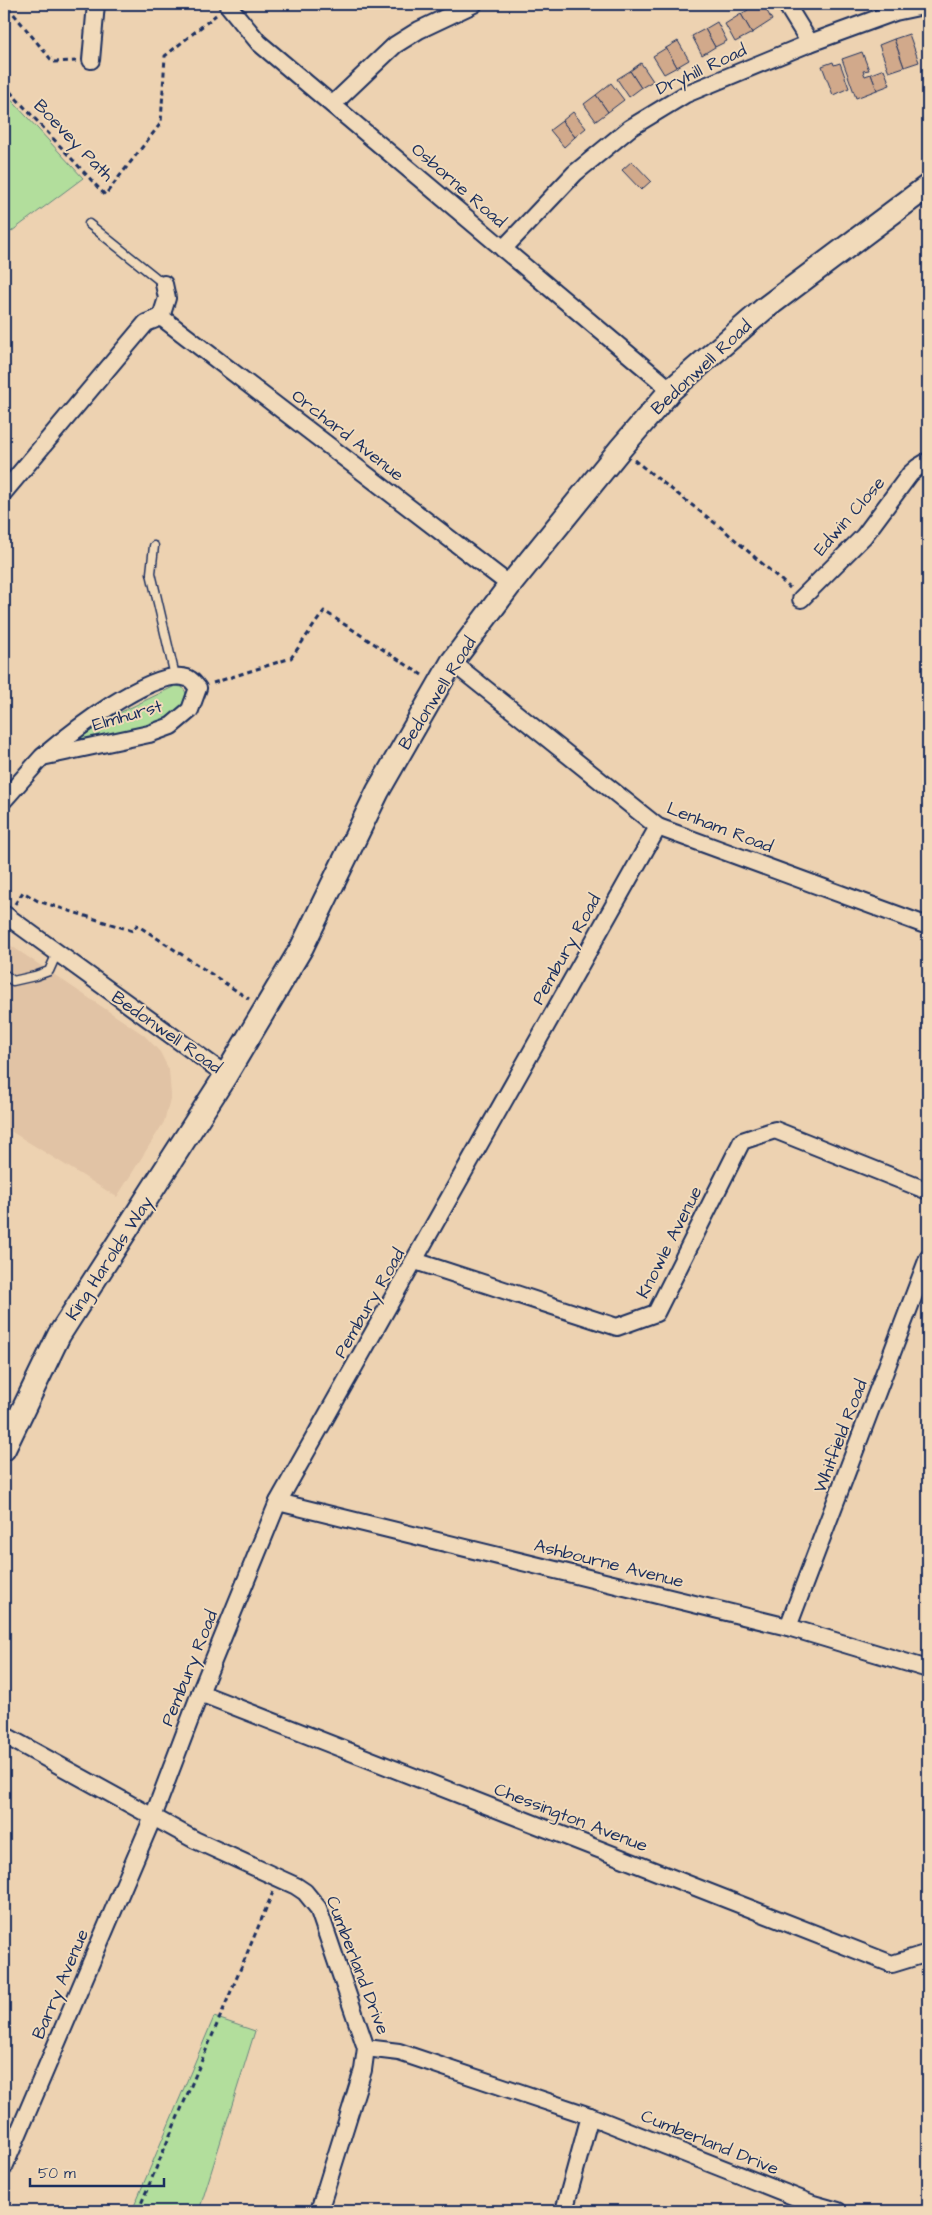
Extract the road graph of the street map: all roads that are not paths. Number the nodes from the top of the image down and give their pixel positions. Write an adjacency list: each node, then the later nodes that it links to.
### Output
1 (96, 4): 7 (street)
2 (227, 4): 8 (street, Osborne Road)
3 (474, 4): 8 (street)
4 (786, 4): 6 (street)
5 (928, 5): 6 (street, Dryhill Road)
6 (810, 43): 11 (street, Dryhill Road)
7 (90, 60)
8 (333, 104): 11 (street, Osborne Road)
9 (928, 186): 14 (street, Bedonwell Road)
10 (89, 224): 12 (lane)
11 (503, 249): 14 (street, Osborne Road)
12 (164, 284): 13 (street)
13 (161, 317): 16 (street); 18 (street, Orchard Avenue)
14 (671, 390): 18 (street, Bedonwell Road)
15 (928, 461): 19 (street, Edwin Close)
16 (4, 492)
17 (154, 546): 21 (lane)
18 (510, 585): 20 (street, Bedonwell Road)
19 (801, 599)
20 (452, 662): 24 (street, Lenham Road); 29 (street, Bedonwell Road)
21 (175, 676): 22 (street, Elmhurst); 22 (street, Elmhurst)
22 (42, 757): 23 (street, Elmhurst)
23 (4, 800)
24 (658, 827): 26 (street, Lenham Road); 32 (street, Pembury Road)
25 (5, 916): 27 (street, Bedonwell Road)
26 (928, 926)
27 (57, 953): 28 (lane); 29 (street, Bedonwell Road)
28 (4, 974)
29 (226, 1075): 33 (street, King Harolds Way)
30 (928, 1190): 32 (street, Knowle Avenue)
31 (928, 1258): 36 (street, Whitfield Road)
32 (415, 1262): 35 (street, Pembury Road)
33 (10, 1419): 34 (street, King Harolds Way)
34 (4, 1449)
35 (278, 1502): 36 (street, Ashbourne Avenue); 38 (street, Pembury Road)
36 (788, 1627): 37 (street, Ashbourne Avenue)
37 (928, 1668)
38 (200, 1693): 40 (street, Pembury Road); 41 (street, Chessington Avenue)
39 (4, 1735): 40 (street, Cumberland Drive)
40 (153, 1817): 42 (street, Cumberland Drive); 44 (street, Barry Avenue)
41 (928, 1953)
42 (366, 2048): 43 (street, Cumberland Drive); 46 (street)
43 (590, 2116): 45 (street, Cumberland Drive); 47 (street)
44 (4, 2167)
45 (812, 2208): 48 (street, Cumberland Drive)
46 (319, 2211)
47 (564, 2211)
48 (838, 2211)

